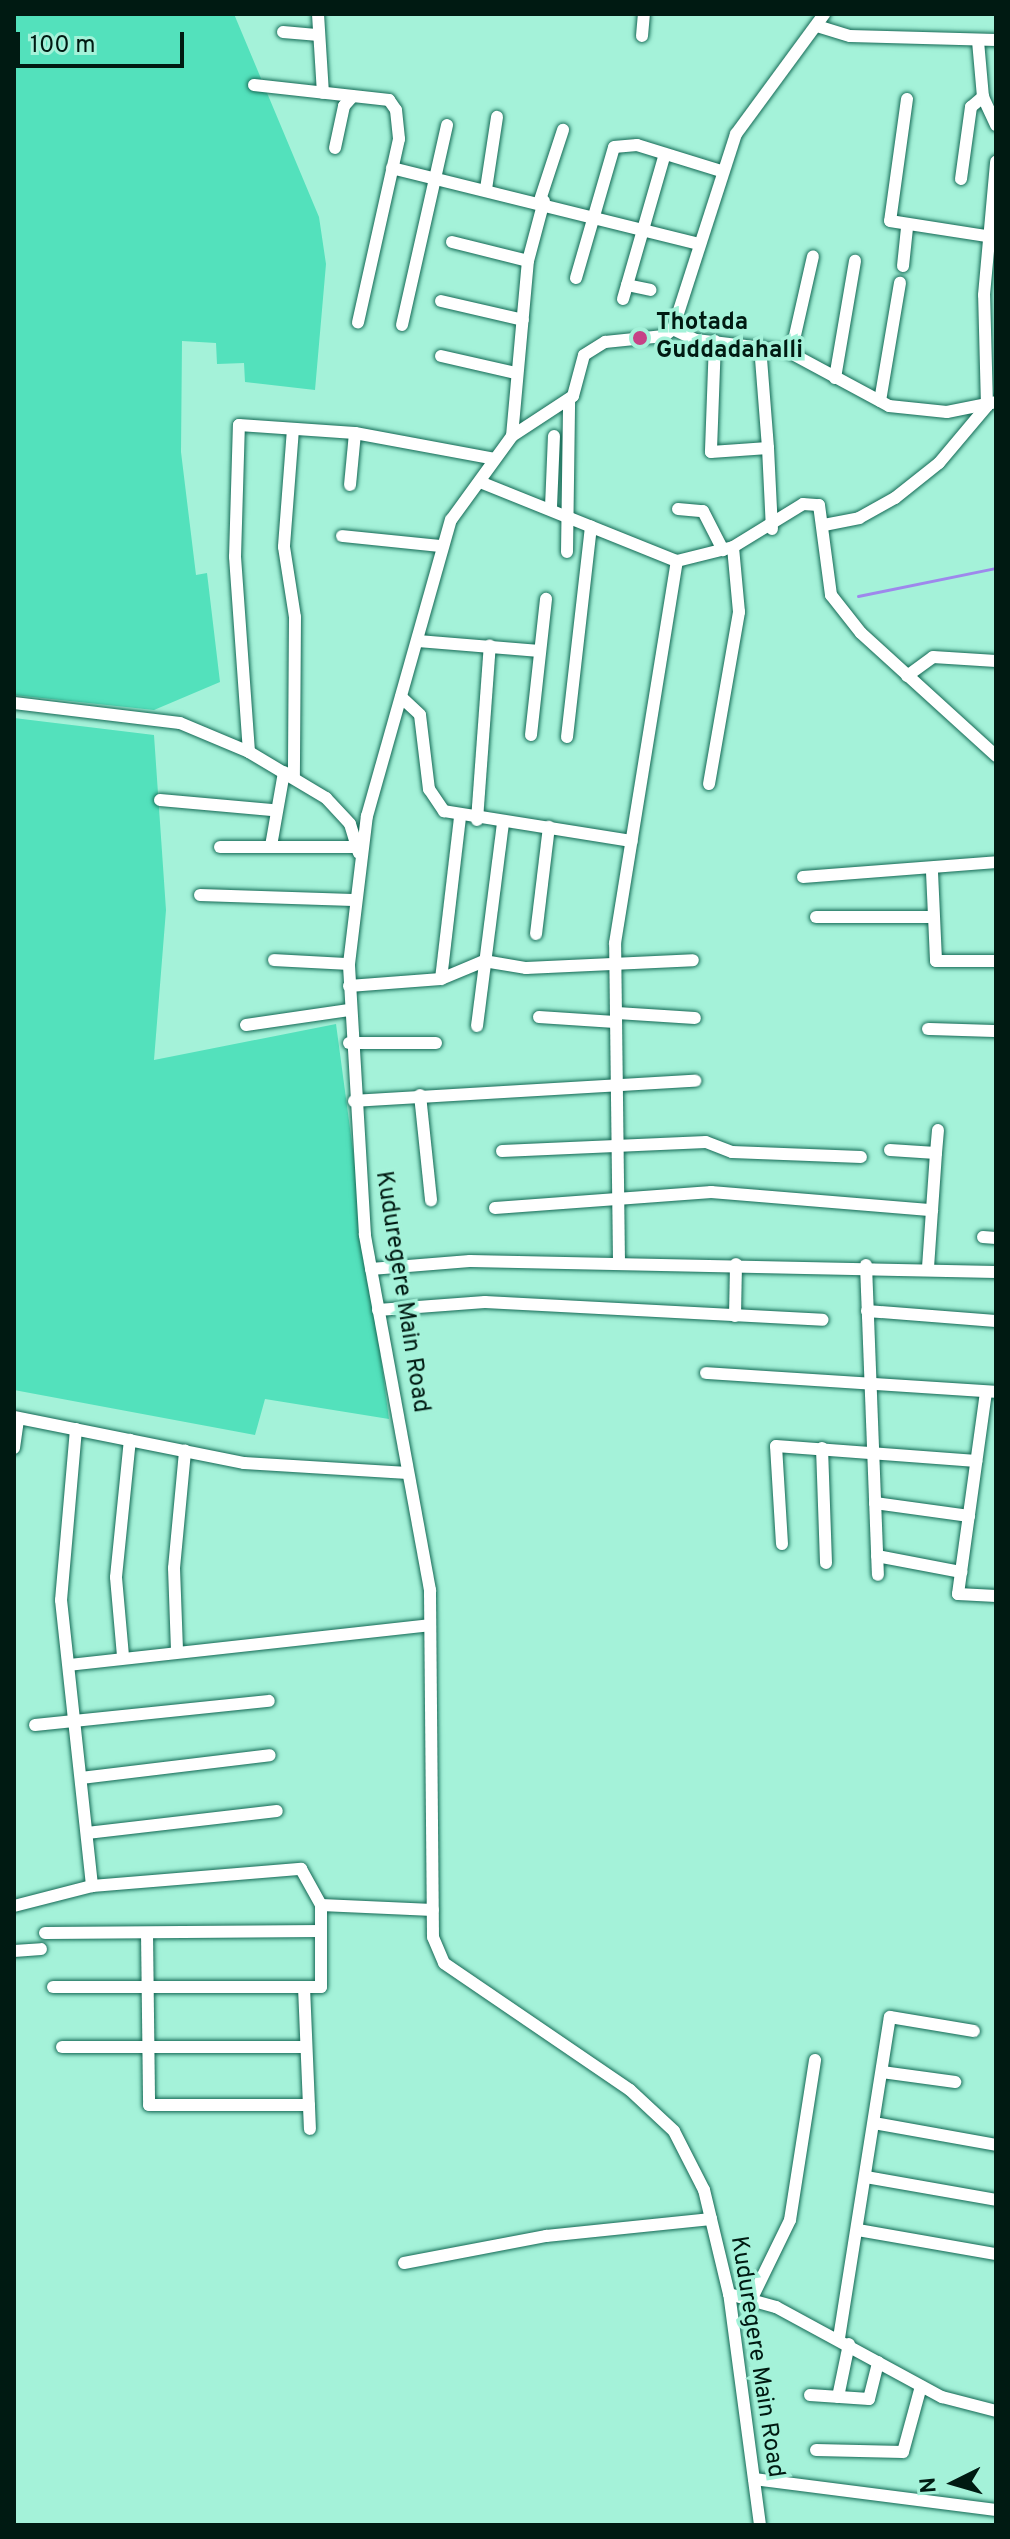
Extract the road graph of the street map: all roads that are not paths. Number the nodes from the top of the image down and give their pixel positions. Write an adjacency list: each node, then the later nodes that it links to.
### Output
1 (318, 14): 6 (street)
2 (644, 14): 7 (street)
3 (824, 14): 4 (street)
4 (817, 26): 9 (street); 23 (street)
5 (283, 32): 6 (street)
6 (319, 35): 11 (street)
7 (642, 36)
8 (996, 40): 9 (street)
9 (978, 41): 13 (street)
10 (254, 85): 11 (street)
11 (323, 93): 12 (street)
12 (353, 96): 19 (street); 22 (street)
13 (983, 97): 17 (street); 25 (street)
14 (907, 99): 30 (street)
15 (497, 117): 26 (street)
16 (447, 125): 24 (street)
17 (996, 125)
18 (563, 130): 27 (street)
19 (335, 148)
20 (664, 157): 23 (street); 28 (street); 29 (street)
21 (996, 162): 31 (street)
22 (392, 168): 24 (street); 45 (street)
23 (721, 171): 33 (street)
24 (435, 177): 26 (street); 46 (street)
25 (961, 179)
26 (486, 189): 27 (street)
27 (542, 201): 28 (street); 35 (street)
28 (592, 215): 29 (street); 38 (street)
29 (642, 228): 33 (street); 40 (street)
30 (907, 228): 31 (street); 37 (street)
31 (992, 237): 56 (street)
32 (452, 242): 35 (street)
33 (700, 244): 47 (street)
34 (813, 256): 50 (street)
35 (528, 261): 44 (street)
36 (855, 261): 53 (street)
37 (903, 266)
38 (576, 278)
39 (900, 283): 55 (street)
40 (627, 285): 41 (street); 42 (street)
41 (650, 290)
42 (623, 299)
43 (441, 301): 44 (street)
44 (523, 320): 52 (street)
45 (358, 322)
46 (402, 325)
47 (673, 329): 48 (street); 54 (street)
48 (715, 341): 49 (street); 61 (street)
49 (760, 346): 50 (street); 61 (street)
50 (791, 353): 53 (street)
51 (441, 356): 52 (street)
52 (516, 373): 59 (street)
53 (835, 378): 55 (street)
54 (569, 401): 59 (street, Kuduregere Main Road); 67 (street)
55 (880, 401): 56 (street)
56 (991, 404): 68 (street)
57 (293, 429): 58 (street); 86 (street); 88 (street)
58 (355, 433): 62 (street); 64 (street)
59 (512, 436): 62 (street, Kuduregere Main Road)
60 (554, 436): 65 (street)
61 (768, 448): 70 (street)
62 (495, 459): 63 (street, Kuduregere Main Road)
63 (480, 482): 65 (street); 72 (street, Kuduregere Main Road)
64 (350, 485)
65 (551, 507): 67 (street)
66 (678, 509): 73 (street)
67 (570, 517): 69 (street); 74 (street)
68 (824, 525): 70 (street); 81 (street)
69 (591, 526): 75 (street); 85 (street)
70 (772, 529): 73 (street)
71 (342, 536): 72 (street)
72 (441, 546): 77 (street, Kuduregere Main Road)
73 (728, 548): 75 (street); 89 (street)
74 (567, 552)
75 (677, 561): 96 (street)
76 (546, 599): 79 (street)
77 (418, 641): 78 (street); 82 (street, Kuduregere Main Road)
78 (490, 645): 79 (street); 93 (street)
79 (540, 651): 84 (street)
80 (996, 661): 81 (street)
81 (907, 676): 87 (street)
82 (401, 697): 92 (street); 99 (street, Kuduregere Main Road)
83 (14, 703): 86 (street)
84 (531, 735)
85 (567, 737)
86 (249, 752): 88 (street)
87 (996, 756)
88 (289, 775): 91 (street); 99 (street)
89 (709, 784)
90 (160, 800): 91 (street)
91 (272, 810): 97 (street)
92 (460, 817): 93 (street); 114 (street)
93 (477, 820): 94 (street)
94 (503, 823): 95 (street); 110 (street)
95 (549, 827): 96 (street); 107 (street)
96 (632, 841): 113 (street)
97 (271, 846): 98 (street); 99 (street)
98 (220, 847)
99 (358, 852): 104 (street, Kuduregere Main Road)
100 (996, 862): 101 (street)
101 (932, 872): 102 (street); 106 (street)
102 (803, 877)
103 (200, 895): 104 (street)
104 (353, 900): 112 (street, Kuduregere Main Road)
105 (816, 917): 106 (street)
106 (932, 917): 111 (street)
107 (536, 934)
108 (274, 960): 112 (street)
109 (693, 960): 113 (street)
110 (484, 961): 113 (street); 114 (street); 121 (street)
111 (996, 961)
112 (349, 964): 115 (street, Kuduregere Main Road)
113 (614, 966): 118 (street)
114 (441, 979): 115 (street)
115 (349, 986): 116 (street, Kuduregere Main Road)
116 (349, 1010): 120 (street); 124 (street, Kuduregere Main Road)
117 (539, 1017): 118 (street)
118 (616, 1018): 119 (street); 127 (street)
119 (695, 1018)
120 (246, 1025)
121 (477, 1026)
122 (928, 1029): 123 (street)
123 (996, 1031)
124 (349, 1043): 125 (street); 129 (street, Kuduregere Main Road)
125 (436, 1043)
126 (695, 1081): 127 (street)
127 (617, 1084): 128 (street); 131 (street)
128 (420, 1095): 129 (street); 136 (street)
129 (354, 1101): 144 (street, Kuduregere Main Road)
130 (938, 1130): 134 (street)
131 (613, 1150): 133 (street); 135 (street); 137 (street)
132 (890, 1150): 134 (street)
133 (502, 1151)
134 (936, 1153): 139 (street)
135 (861, 1157)
136 (431, 1200)
137 (617, 1200): 138 (street); 139 (street); 140 (street)
138 (495, 1208)
139 (932, 1210): 143 (street)
140 (619, 1262): 141 (street); 144 (street)
141 (736, 1264): 142 (street); 148 (street)
142 (866, 1265): 143 (street); 147 (street)
143 (928, 1268): 145 (street)
144 (371, 1269): 146 (street, Kuduregere Main Road)
145 (996, 1272)
146 (378, 1310): 148 (street); 162 (street, Kuduregere Main Road)
147 (867, 1311): 150 (street); 152 (street)
148 (735, 1316): 149 (street)
149 (823, 1320)
150 (996, 1321)
151 (706, 1373): 152 (street)
152 (871, 1385): 153 (street); 160 (street)
153 (991, 1392): 161 (street)
154 (16, 1417): 155 (street); 157 (street)
155 (76, 1429): 156 (street); 174 (street)
156 (130, 1440): 159 (street); 173 (street)
157 (14, 1448)
158 (822, 1448): 160 (street); 165 (street); 167 (street)
159 (185, 1451): 162 (street); 172 (street)
160 (871, 1451): 161 (street); 163 (street)
161 (976, 1461): 164 (street)
162 (408, 1473): 171 (street, Kuduregere Main Road)
163 (875, 1503): 164 (street); 166 (street)
164 (969, 1516): 168 (street)
165 (782, 1544)
166 (877, 1556): 168 (street); 169 (street)
167 (826, 1563)
168 (961, 1572): 170 (street)
169 (878, 1575)
170 (996, 1596)
171 (430, 1625): 172 (street); 185 (street, Kuduregere Main Road)
172 (177, 1650): 173 (street)
173 (123, 1656): 174 (street)
174 (69, 1665): 176 (street)
175 (269, 1701): 176 (street)
176 (74, 1722): 177 (street); 179 (street)
177 (35, 1725)
178 (270, 1755): 179 (street)
179 (81, 1778): 181 (street)
180 (277, 1811): 181 (street)
181 (87, 1833): 182 (street)
182 (92, 1886): 183 (street); 184 (street)
183 (321, 1905): 185 (street); 186 (street)
184 (14, 1906)
185 (433, 1910): 207 (street, Kuduregere Main Road)
186 (321, 1931): 188 (street); 193 (street)
187 (45, 1933): 188 (street)
188 (147, 1933): 192 (street)
189 (41, 1949): 190 (street)
190 (14, 1951)
191 (53, 1987): 192 (street)
192 (148, 1987): 193 (street); 197 (street)
193 (304, 1987): 196 (street)
194 (974, 2031): 199 (street)
195 (62, 2047): 197 (street)
196 (306, 2047): 197 (street); 201 (street)
197 (149, 2048): 201 (street)
198 (815, 2060): 212 (street)
199 (882, 2072): 200 (street); 202 (street)
200 (955, 2082)
201 (309, 2105): 203 (street)
202 (874, 2123): 204 (street); 205 (street)
203 (310, 2129)
204 (996, 2145)
205 (866, 2177): 206 (street); 208 (street)
206 (996, 2200)
207 (711, 2219): 210 (street); 211 (street, Kuduregere Main Road)
208 (858, 2230): 209 (street); 213 (street)
209 (996, 2254)
210 (404, 2263)
211 (729, 2294): 212 (street); 220 (street, Kuduregere Main Road)
212 (752, 2298): 213 (street)
213 (844, 2341): 214 (street); 217 (street)
214 (878, 2362): 215 (street); 217 (street)
215 (921, 2386): 218 (street); 219 (street)
216 (810, 2395): 217 (street)
217 (838, 2397)
218 (996, 2411)
219 (816, 2450)
220 (754, 2479): 221 (street); 222 (street, Kuduregere Main Road)
221 (996, 2510)
222 (760, 2525)

